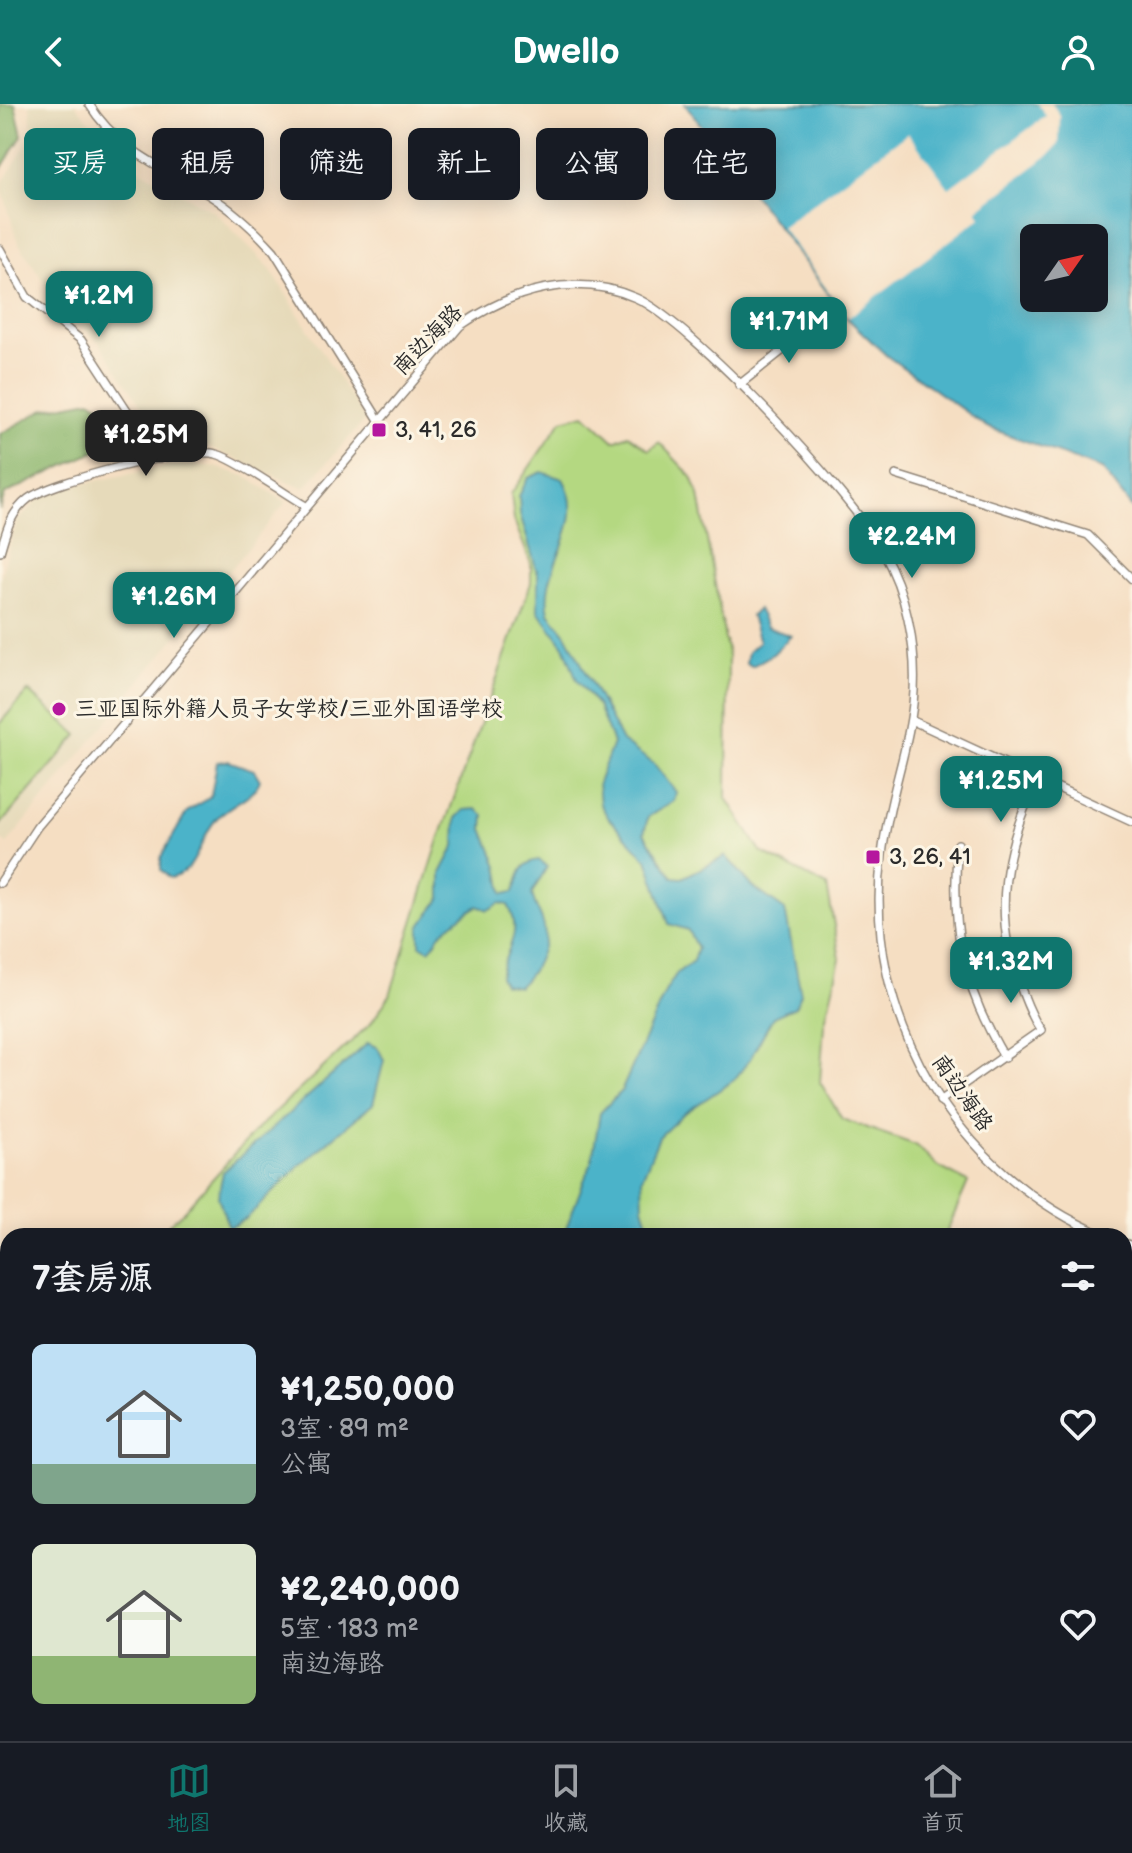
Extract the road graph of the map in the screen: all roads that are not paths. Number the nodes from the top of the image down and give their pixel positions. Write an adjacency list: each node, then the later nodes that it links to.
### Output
1 (89, 104): 5 (street)
2 (0, 249): 6 (street)
3 (821, 320): 4 (street)
4 (739, 385): 5 (street, 南边海路); 11 (street, 南边海路)
5 (379, 420): 8 (street, 南边海路)
6 (159, 459): 8 (street); 9 (street)
7 (896, 475): 10 (street)
8 (306, 506): 15 (street, 南边海路)
9 (0, 552)
10 (1132, 579)
11 (913, 721): 12 (street); 17 (street, 南边海路)
12 (1037, 779): 13 (street); 16 (street)
13 (1132, 822)
14 (958, 844): 16 (street)
15 (0, 883)
16 (1005, 1058): 17 (street)
17 (940, 1101): 18 (street, 南边海路)
18 (1086, 1228)

